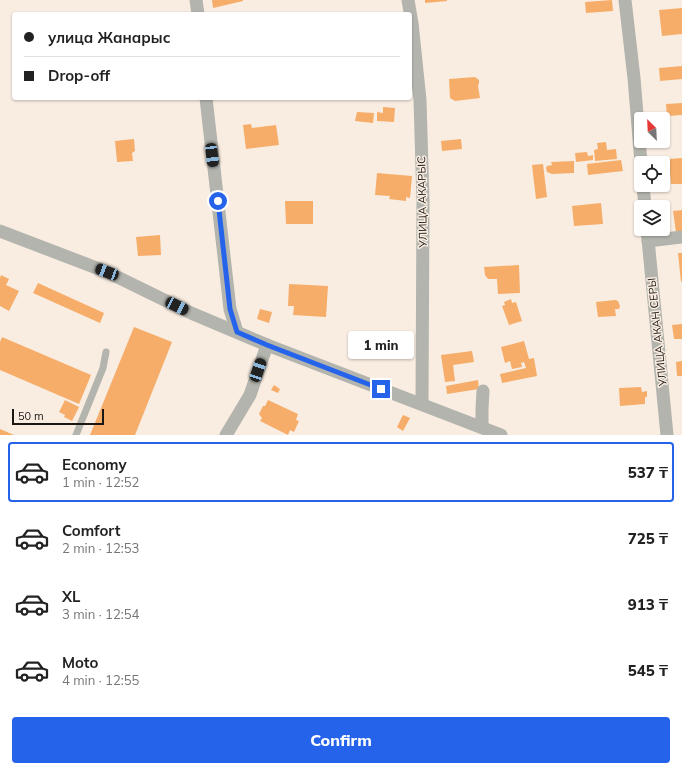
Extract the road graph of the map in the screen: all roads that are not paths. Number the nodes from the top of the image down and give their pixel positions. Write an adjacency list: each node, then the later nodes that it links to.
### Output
1 (196, 0): 4 (street)
2 (408, 0): 5 (street, УЛИЦА АКАРЫС)
3 (625, 0): 8 (street)
4 (198, 12)
5 (410, 12)
6 (412, 23): 17 (street, УЛИЦА АКАРЫС)
7 (206, 100): 13 (street)
8 (641, 156)
9 (0, 231): 13 (street)
10 (648, 236): 22 (street, УЛИЦА АКАН СЕРЫ)
11 (665, 236): 12 (street)
12 (682, 237)
13 (237, 332): 14 (street)
14 (267, 345): 17 (street); 20 (street)
15 (106, 352): 19 (lane)
16 (483, 391): 18 (street)
17 (422, 404): 18 (street)
18 (482, 427): 21 (street)
19 (76, 435)
20 (226, 435)
21 (501, 435)
22 (668, 435)

